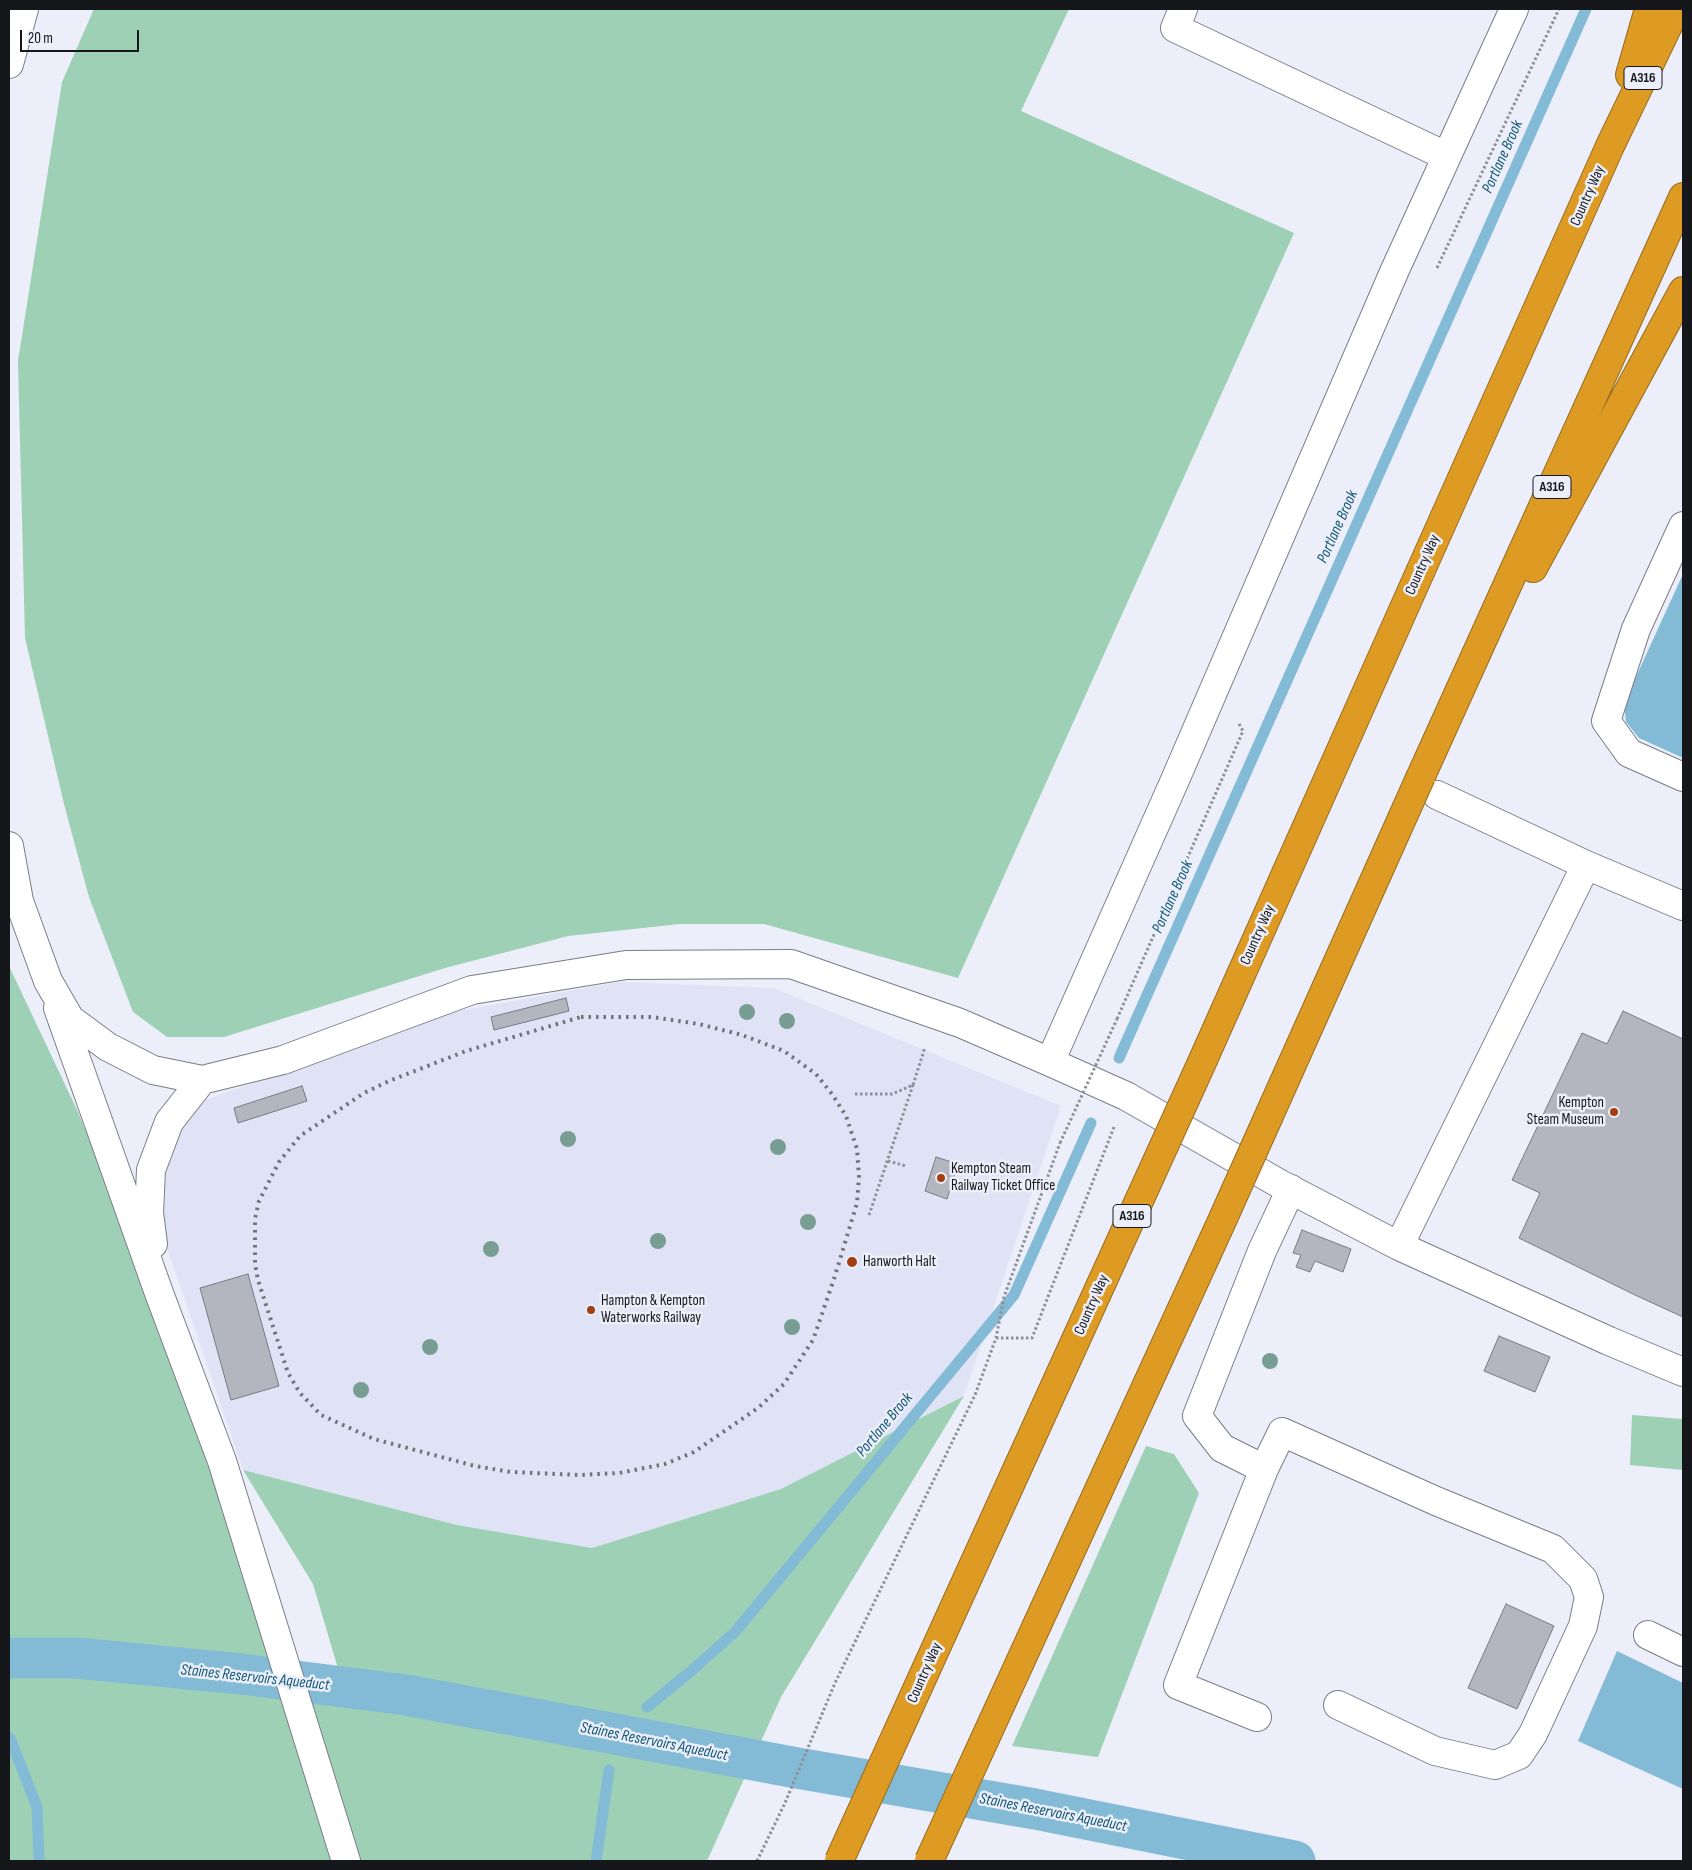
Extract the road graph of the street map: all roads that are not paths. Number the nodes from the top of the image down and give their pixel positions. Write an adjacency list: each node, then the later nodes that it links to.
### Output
1 (24, 9): 6 (lane)
2 (1183, 9): 8 (lane)
3 (1514, 9): 8 (lane)
4 (1648, 9): 7 (highway)
5 (1676, 9): 7 (highway, Country Way / A316)
6 (9, 64)
7 (1610, 146): 30 (highway, Country Way / A316, bridge)
8 (1446, 156): 18 (lane)
9 (1683, 197): 13 (highway, A316)
10 (1683, 291): 13 (highway)
11 (1683, 526): 12 (lane)
12 (1683, 777)
13 (1429, 786): 15 (lane); 31 (highway, A316, bridge)
14 (9, 846): 17 (lane)
15 (1586, 864): 16 (lane); 21 (lane)
16 (1683, 906)
17 (48, 980): 19 (lane); 22 (lane)
18 (1050, 1062): 19 (lane); 20 (lane)
19 (202, 1080): 22 (lane)
20 (1291, 1189): 21 (lane); 24 (lane)
21 (1399, 1246): 23 (lane)
22 (159, 1293): 29 (lane)
23 (1683, 1372)
24 (1264, 1469): 27 (lane); 28 (lane)
25 (1648, 1635): 26 (lane)
26 (1683, 1652)
27 (1338, 1705)
28 (1258, 1717)
29 (346, 1861)
30 (839, 1861)
31 (929, 1861)

